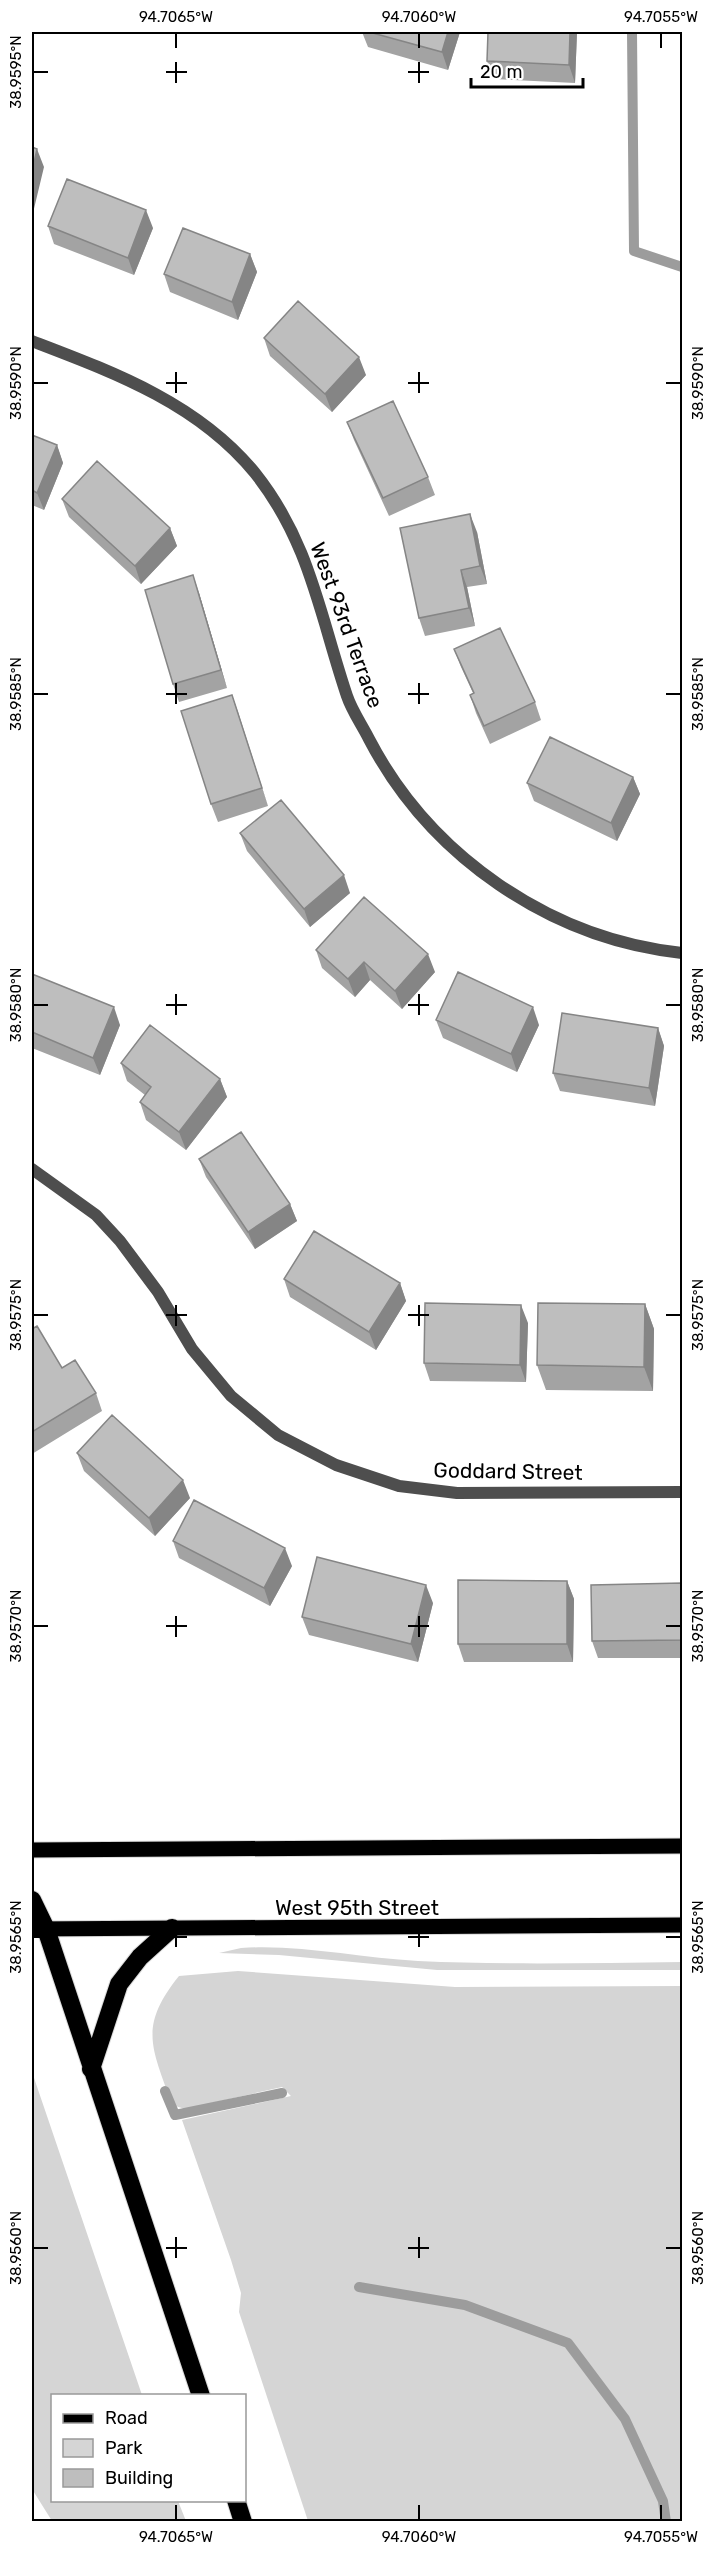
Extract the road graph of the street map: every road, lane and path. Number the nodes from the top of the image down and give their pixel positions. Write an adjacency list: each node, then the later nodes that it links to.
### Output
1 (32, 342): 2 (street, West 93rd Terrace)
2 (682, 953)
3 (32, 1169): 4 (street, Goddard Street)
4 (682, 1492)
5 (682, 1846): 6 (main road)
6 (32, 1850)
7 (32, 1900): 10 (highway)
8 (682, 1925): 9 (main road, West 95th Street)
9 (172, 1928): 10 (main road, West 95th Street); 11 (highway)
10 (39, 1929): 11 (highway)
11 (91, 2069): 12 (highway)
12 (200, 2394)
13 (237, 2502): 14 (highway)
14 (243, 2522)

